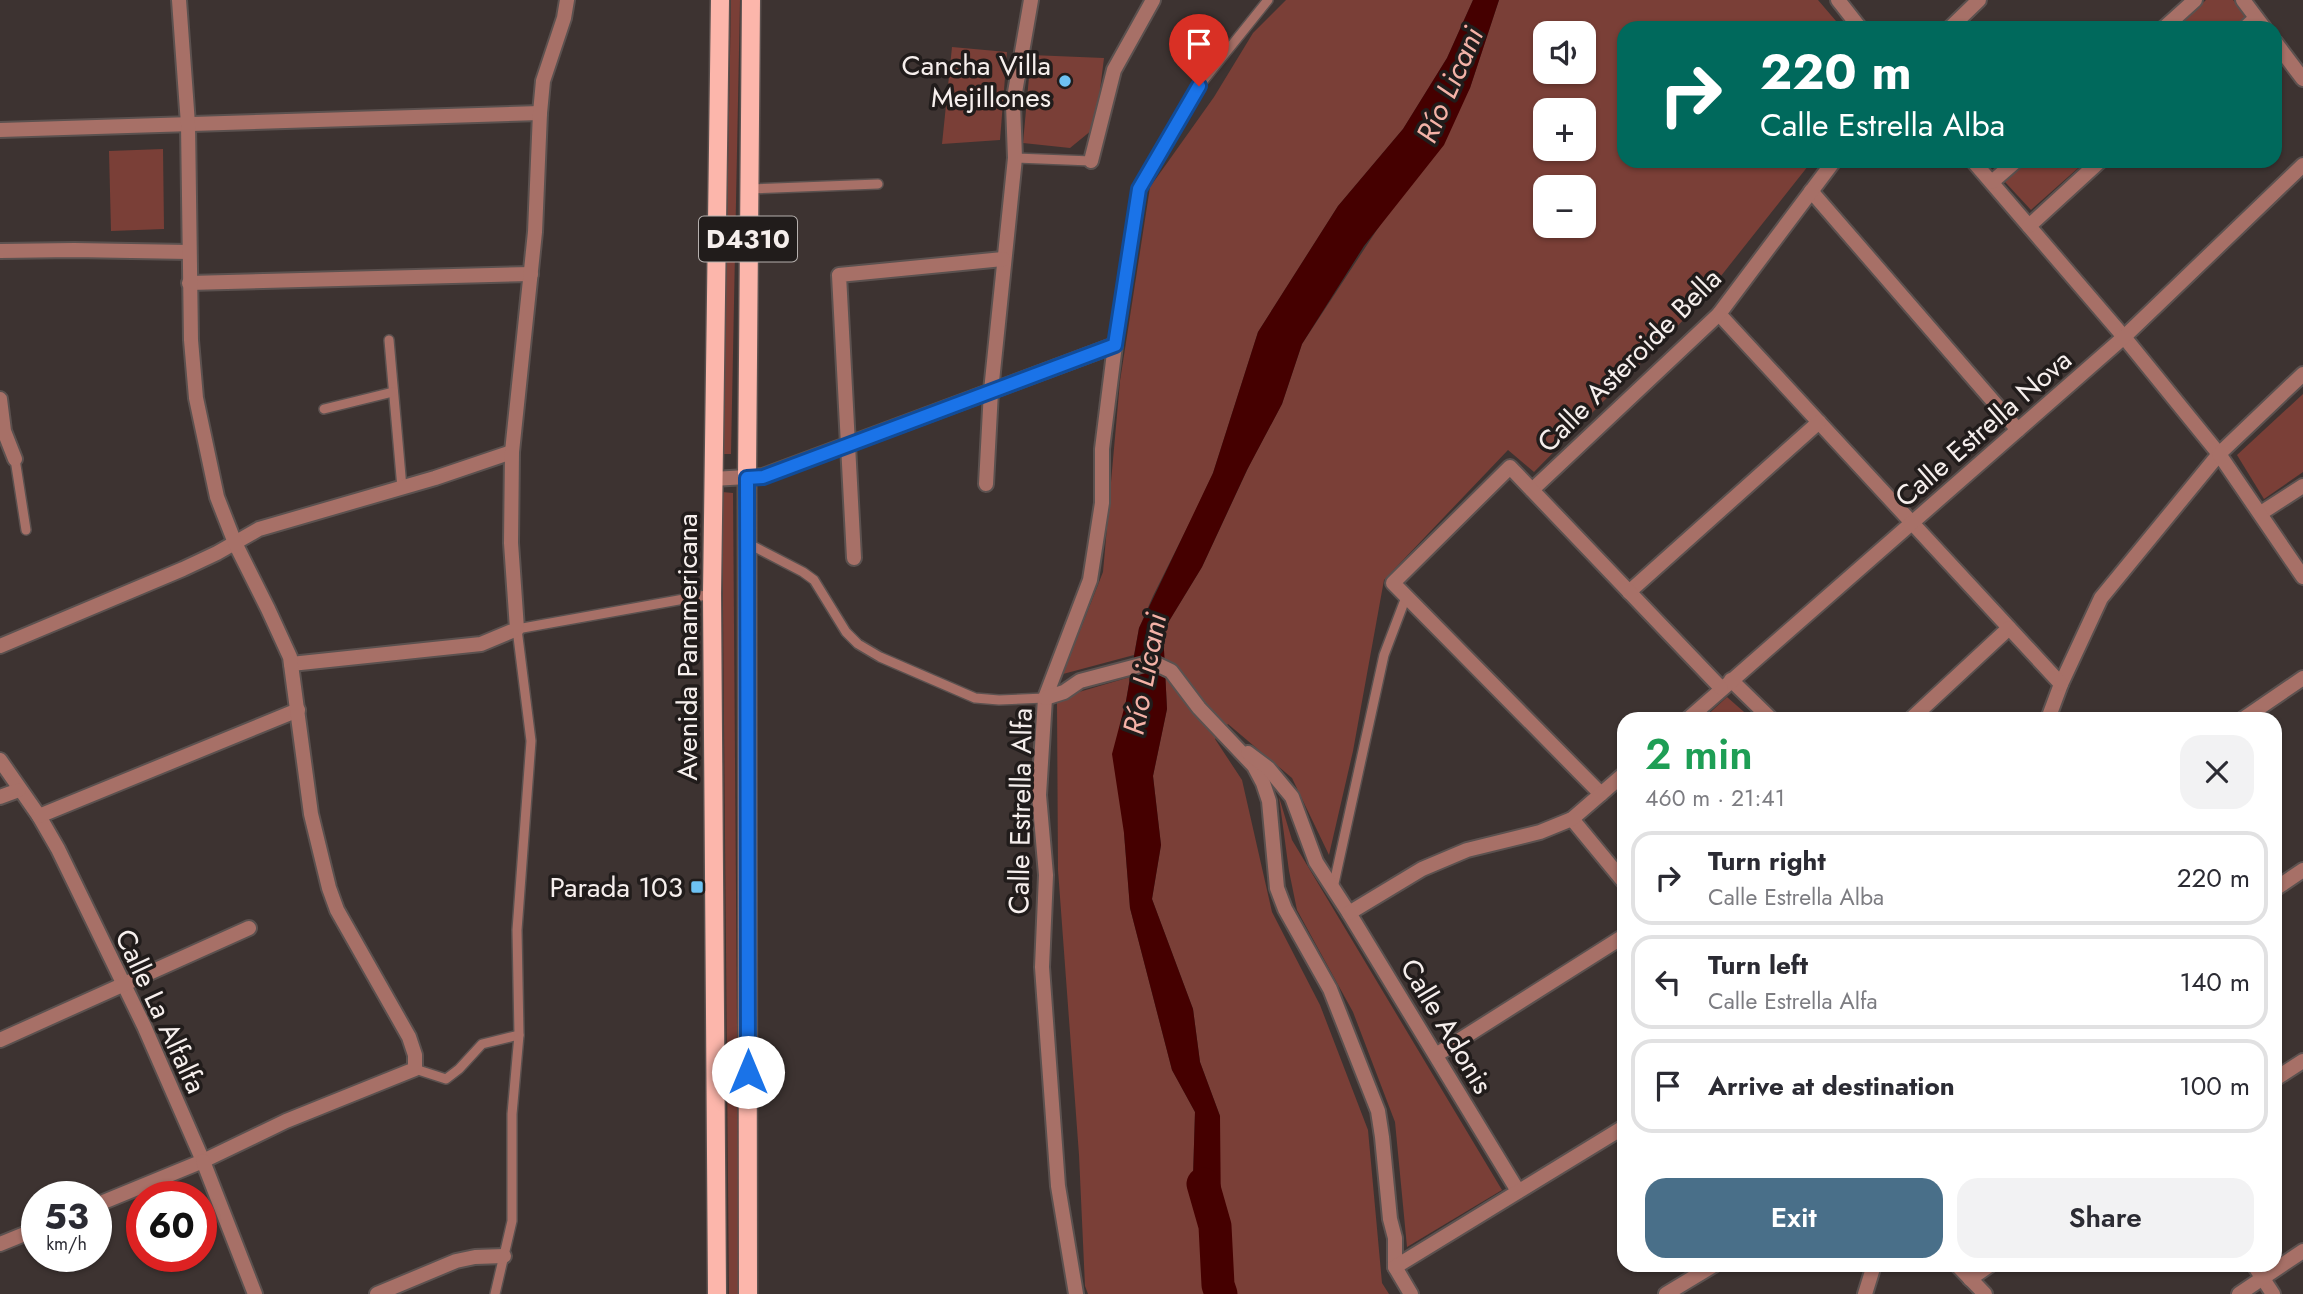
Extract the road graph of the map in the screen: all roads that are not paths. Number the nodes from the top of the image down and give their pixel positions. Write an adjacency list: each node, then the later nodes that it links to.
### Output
1 (179, 0): 19 (street)
2 (567, 0): 18 (street)
3 (720, 0): 53 (main road, Avenida Panamericana / D4310)
4 (751, 0): 30 (main road, D4310)
5 (1031, 0): 21 (street)
6 (1153, 0): 22 (street)
7 (1268, 0): 41 (lane, Calle Estrella Alfa)
8 (1838, 0): 12 (street)
9 (1979, 0): 13 (street)
10 (2195, 0): 14 (street)
11 (2243, 0): 15 (street)
12 (1854, 21)
13 (1957, 21)
14 (2172, 21)
15 (2253, 21)
16 (2282, 51): 17 (street)
17 (2303, 79)
18 (540, 113): 19 (street); 36 (street)
19 (188, 124): 20 (street); 34 (street)
20 (0, 130)
21 (1015, 158): 22 (lane); 35 (street)
22 (1091, 161)
23 (2303, 165): 39 (street, Calle Estrella Nova)
24 (1829, 168): 31 (street, Calle Asteroide Bella)
25 (1979, 168): 28 (street)
26 (2008, 168): 28 (street)
27 (2092, 168): 32 (street)
28 (1992, 182): 32 (street)
29 (878, 184): 30 (lane)
30 (748, 189): 54 (main road, D4310)
31 (1811, 191): 38 (street, Calle Asteroide Bella); 48 (street)
32 (2029, 226): 39 (street)
33 (0, 251): 34 (street)
34 (189, 252): 37 (street)
35 (1003, 259): 43 (street); 49 (street)
36 (531, 274): 37 (street); 50 (street)
37 (189, 282): 62 (street)
38 (1719, 314): 47 (street); 58 (street, Calle Asteroide Bella)
39 (2124, 337): 48 (street, Calle Estrella Nova); 51 (street)
40 (388, 340): 44 (lane)
41 (1115, 345): 43 (street); 76 (street, Calle Estrella Alfa)
42 (2303, 374): 51 (street)
43 (991, 391): 49 (street); 55 (street)
44 (393, 393): 46 (lane); 57 (lane)
45 (0, 399): 52 (street)
46 (324, 409)
47 (1819, 422): 60 (street); 66 (street)
48 (2018, 430): 60 (street, Calle Estrella Nova)
49 (847, 445): 54 (street); 64 (street)
50 (512, 452): 57 (street); 70 (street)
51 (2219, 454): 59 (street); 75 (street)
52 (15, 459): 61 (lane)
53 (713, 478): 54 (street); 67 (main road, Avenida Panamericana / D4310)
54 (747, 478): 63 (main road, D4310)
55 (986, 484)
56 (2303, 486): 59 (street)
57 (402, 488): 62 (street)
58 (1532, 490): 66 (street); 68 (street, Calle Asteroide Bella)
59 (2260, 513): 65 (street)
60 (1912, 523): 69 (street); 74 (street, Calle Estrella Nova)
61 (26, 530)
62 (235, 543): 71 (street); 72 (street)
63 (747, 543): 76 (lane); 126 (main road, D4310)
64 (854, 558)
65 (2303, 577)
66 (1629, 592): 74 (street)
67 (712, 594): 70 (lane); 125 (main road, Avenida Panamericana / D4310)
68 (1406, 597): 87 (street); 94 (lane)
69 (2009, 628): 75 (street); 80 (street)
70 (517, 629): 72 (street); 99 (lane)
71 (0, 646)
72 (291, 664): 77 (street)
73 (2303, 678): 82 (street)
74 (1726, 684): 78 (street, Calle Estrella Nova); 79 (street)
75 (2061, 684): 81 (street)
76 (1045, 698): 83 (street); 127 (street, Calle Estrella Alfa)
77 (298, 710): 89 (street); 103 (street)
78 (1696, 712)
79 (1762, 712)
80 (1919, 712)
81 (2051, 712)
82 (2253, 712)
83 (1230, 740): 94 (street, Calle Adonis); 114 (street)
84 (0, 760): 86 (street, Calle La Alfalfa)
85 (1617, 780): 87 (street)
86 (19, 790): 88 (street); 89 (street, Calle La Alfalfa)
87 (1601, 794): 90 (street)
88 (0, 797)
89 (39, 816): 98 (street, Calle La Alfalfa)
90 (1572, 820): 92 (street); 95 (street)
91 (2303, 870): 93 (street)
92 (1617, 874)
93 (2282, 884)
94 (1333, 888): 95 (street, Calle Adonis)
95 (1349, 913): 101 (street, Calle Adonis)
96 (249, 928): 98 (street)
97 (1617, 940): 101 (street)
98 (124, 985): 100 (street); 106 (street, Calle La Alfalfa)
99 (519, 1035): 103 (lane); 112 (lane)
100 (0, 1040)
101 (1436, 1055): 107 (street, Calle Adonis)
102 (2303, 1062): 104 (street)
103 (415, 1069): 106 (street)
104 (2282, 1076)
105 (1617, 1131): 107 (street)
106 (203, 1161): 108 (street); 122 (street, Calle La Alfalfa)
107 (1518, 1191): 114 (street)
108 (112, 1198)
109 (21, 1235): 110 (street)
110 (0, 1244)
111 (2303, 1251): 113 (street)
112 (504, 1255): 123 (street); 124 (lane)
113 (2282, 1260)
114 (1395, 1267): 128 (street)
115 (1702, 1272): 129 (street)
116 (1872, 1272): 130 (street)
117 (1964, 1272): 121 (street)
118 (1980, 1272): 121 (street)
119 (2257, 1272): 132 (street)
120 (2259, 1272): 133 (street)
121 (1970, 1279): 131 (street)
122 (255, 1294)
123 (377, 1294)
124 (495, 1294)
125 (717, 1294)
126 (748, 1294)
127 (1076, 1294)
128 (1411, 1294)
129 (1666, 1294)
130 (1866, 1294)
131 (1985, 1294)
132 (2239, 1294)
133 (2273, 1294)

